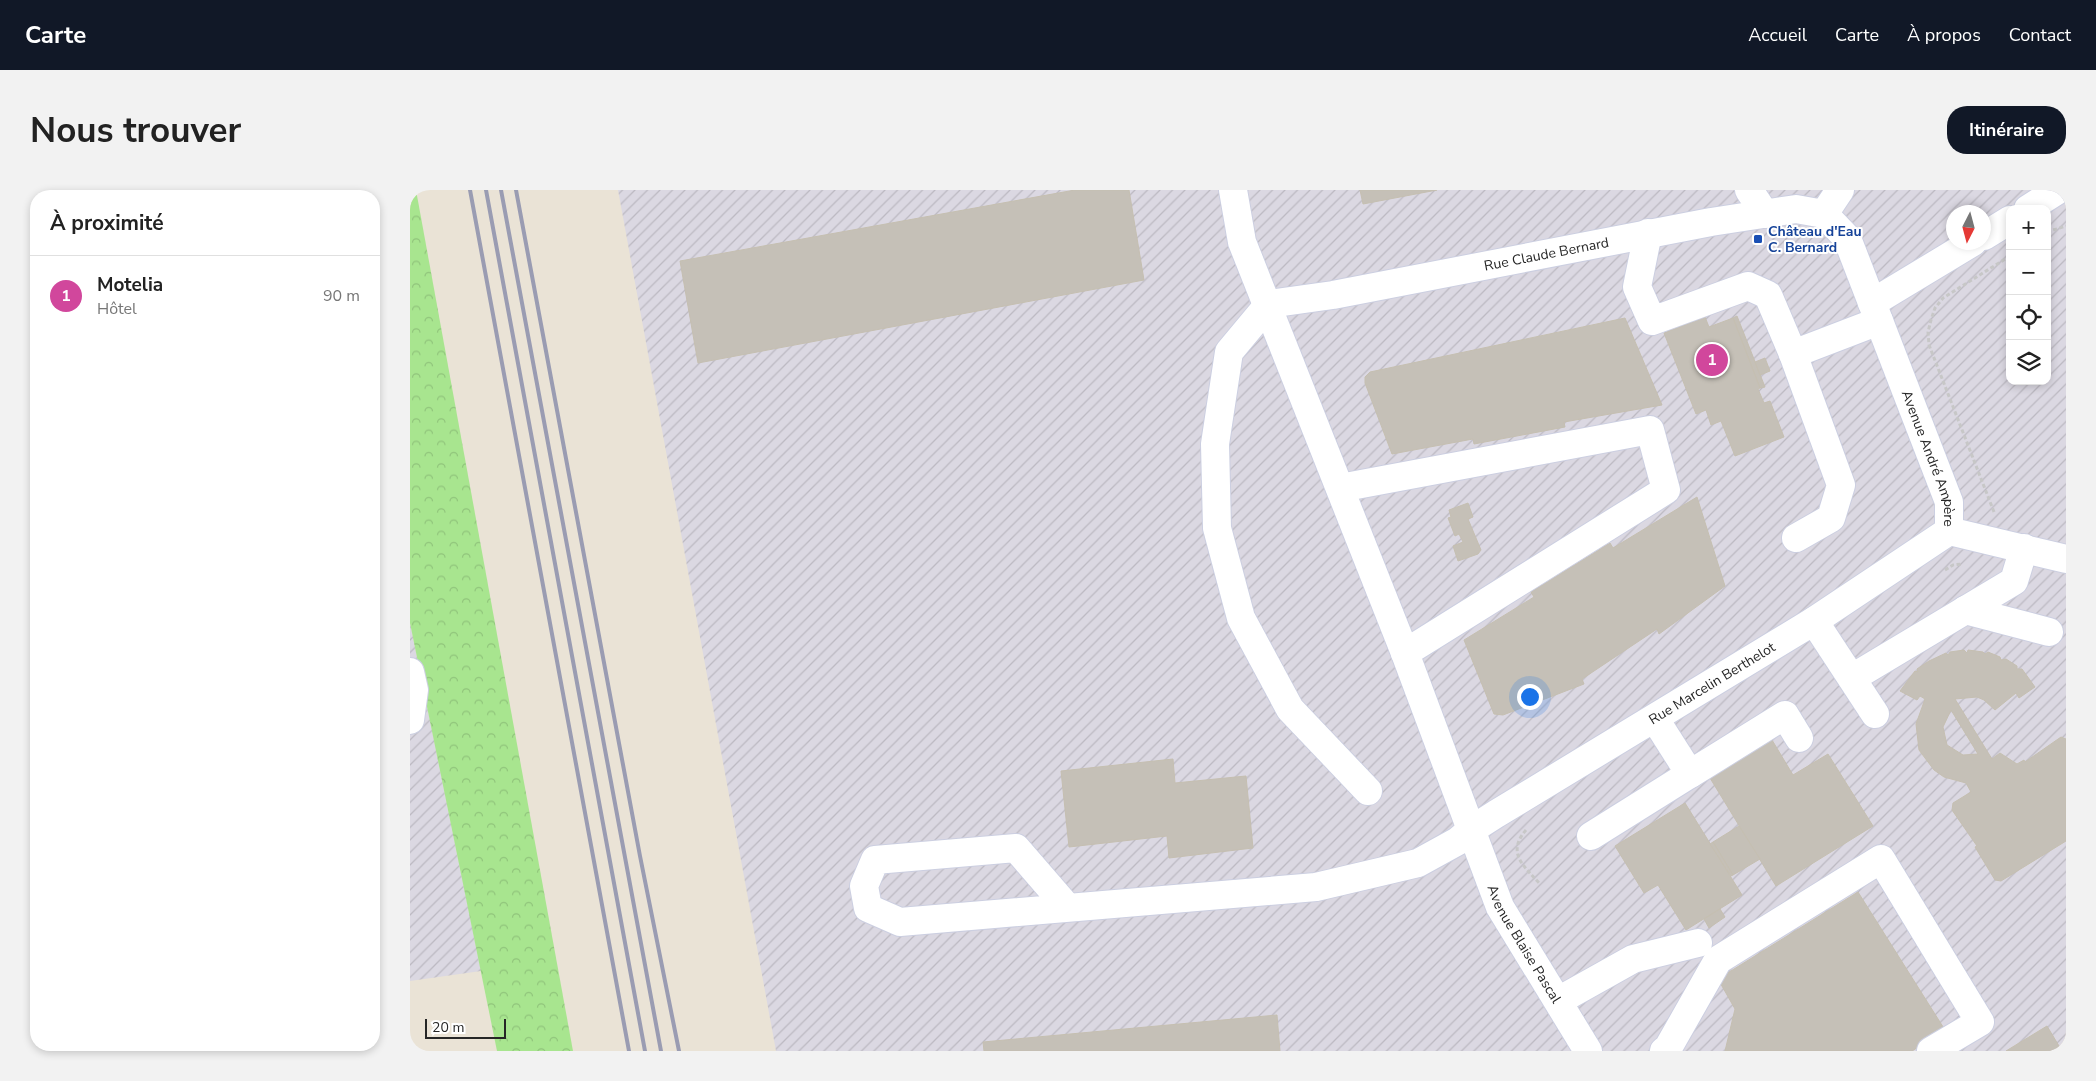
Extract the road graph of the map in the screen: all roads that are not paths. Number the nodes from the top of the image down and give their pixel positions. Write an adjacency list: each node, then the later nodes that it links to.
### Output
1 (1233, 190): 12 (street, Avenue Blaise Pascal)
2 (1749, 190): 6 (street)
3 (1840, 190): 7 (street)
4 (2058, 190): 5 (street)
5 (2034, 205)
6 (1765, 214): 7 (street, Rue Claude Bernard); 10 (street, Rue Claude Bernard)
7 (1824, 214): 13 (street, Avenue André Ampère)
8 (2006, 222): 9 (street)
9 (1991, 232)
10 (1648, 233): 12 (street, Rue Claude Bernard); 14 (street)
11 (1963, 250): 13 (street)
12 (1269, 304): 15 (street, Avenue Blaise Pascal); 31 (street)
13 (1876, 312): 14 (street); 16 (street, Avenue André Ampère)
14 (1793, 354): 17 (street)
15 (1340, 488): 23 (street, Avenue Blaise Pascal); 23 (street)
16 (1949, 530): 18 (street, Avenue André Ampère); 21 (street, Rue Marcelin Berthelot)
17 (1796, 538)
18 (2024, 548): 19 (street, Avenue André Ampère); 20 (street)
19 (2066, 559)
20 (1965, 610): 22 (street); 25 (street)
21 (1814, 620): 25 (street); 27 (street, Rue Marcelin Berthelot)
22 (2049, 632)
23 (1405, 653): 32 (street, Avenue Blaise Pascal)
24 (410, 672): 28 (street)
25 (1852, 678): 26 (street)
26 (1875, 714)
27 (1655, 719): 30 (street); 32 (street, Rue Marcelin Berthelot)
28 (410, 720)
29 (1798, 738): 30 (street)
30 (1690, 774): 33 (street)
31 (1368, 791)
32 (1470, 830): 34 (street, Rue Marcelin Berthelot); 36 (street, Avenue Blaise Pascal)
33 (1592, 836)
34 (1068, 907): 34 (street, Rue Marcelin Berthelot)
35 (1698, 944): 36 (street)
36 (1558, 1001): 37 (street, Avenue Blaise Pascal)
37 (1588, 1051)
38 (1664, 1051): 39 (street)
39 (1931, 1051)

